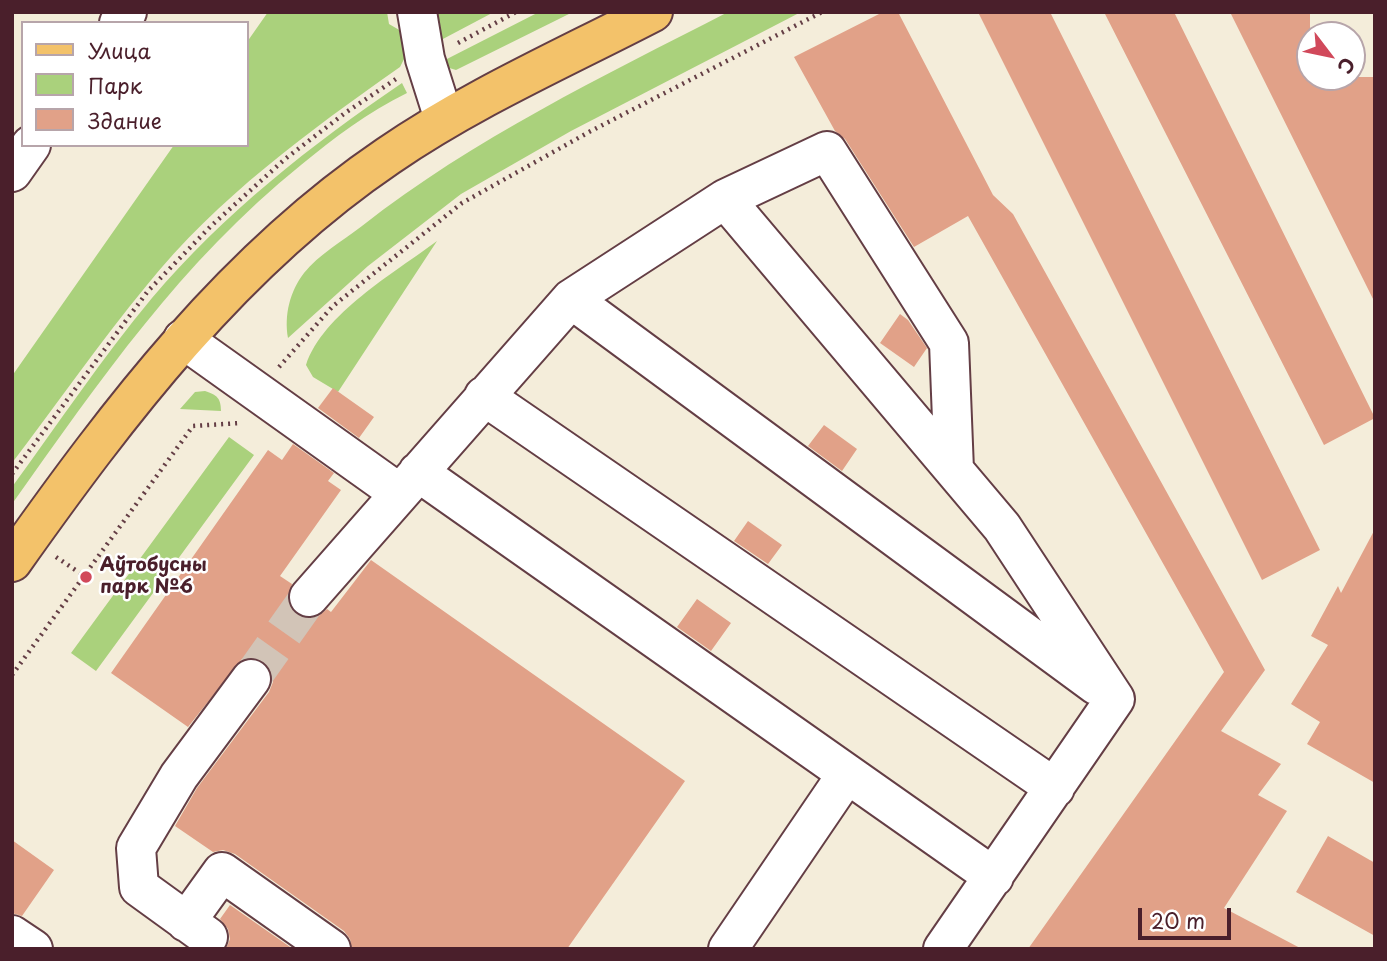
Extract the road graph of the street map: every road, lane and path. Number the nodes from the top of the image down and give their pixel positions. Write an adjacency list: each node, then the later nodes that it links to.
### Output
1 (417, 12): 5 (lane)
2 (516, 12): 5 (path)
3 (653, 12): 6 (main road)
4 (822, 12): 12 (path)
5 (425, 59): 6 (lane); 15 (path)
6 (444, 119): 11 (main road)
7 (30, 147): 8 (lane)
8 (12, 172)
9 (725, 199): 10 (lane); 14 (lane); 14 (lane)
10 (571, 299): 13 (lane); 21 (lane)
11 (183, 339): 12 (lane); 17 (main road)
12 (260, 394): 16 (lane); 19 (path)
13 (484, 396): 16 (lane); 23 (lane)
14 (954, 470): 21 (lane)
15 (12, 474)
16 (409, 482): 18 (lane); 22 (lane)
17 (12, 562)
18 (309, 597)
19 (12, 675)
20 (251, 679): 27 (lane)
21 (1115, 699): 23 (lane)
22 (847, 774): 24 (lane); 28 (lane)
23 (1055, 788): 24 (lane)
24 (994, 877): 29 (lane)
25 (12, 935): 26 (lane)
26 (33, 949)
27 (331, 949)
28 (728, 949)
29 (943, 949)

